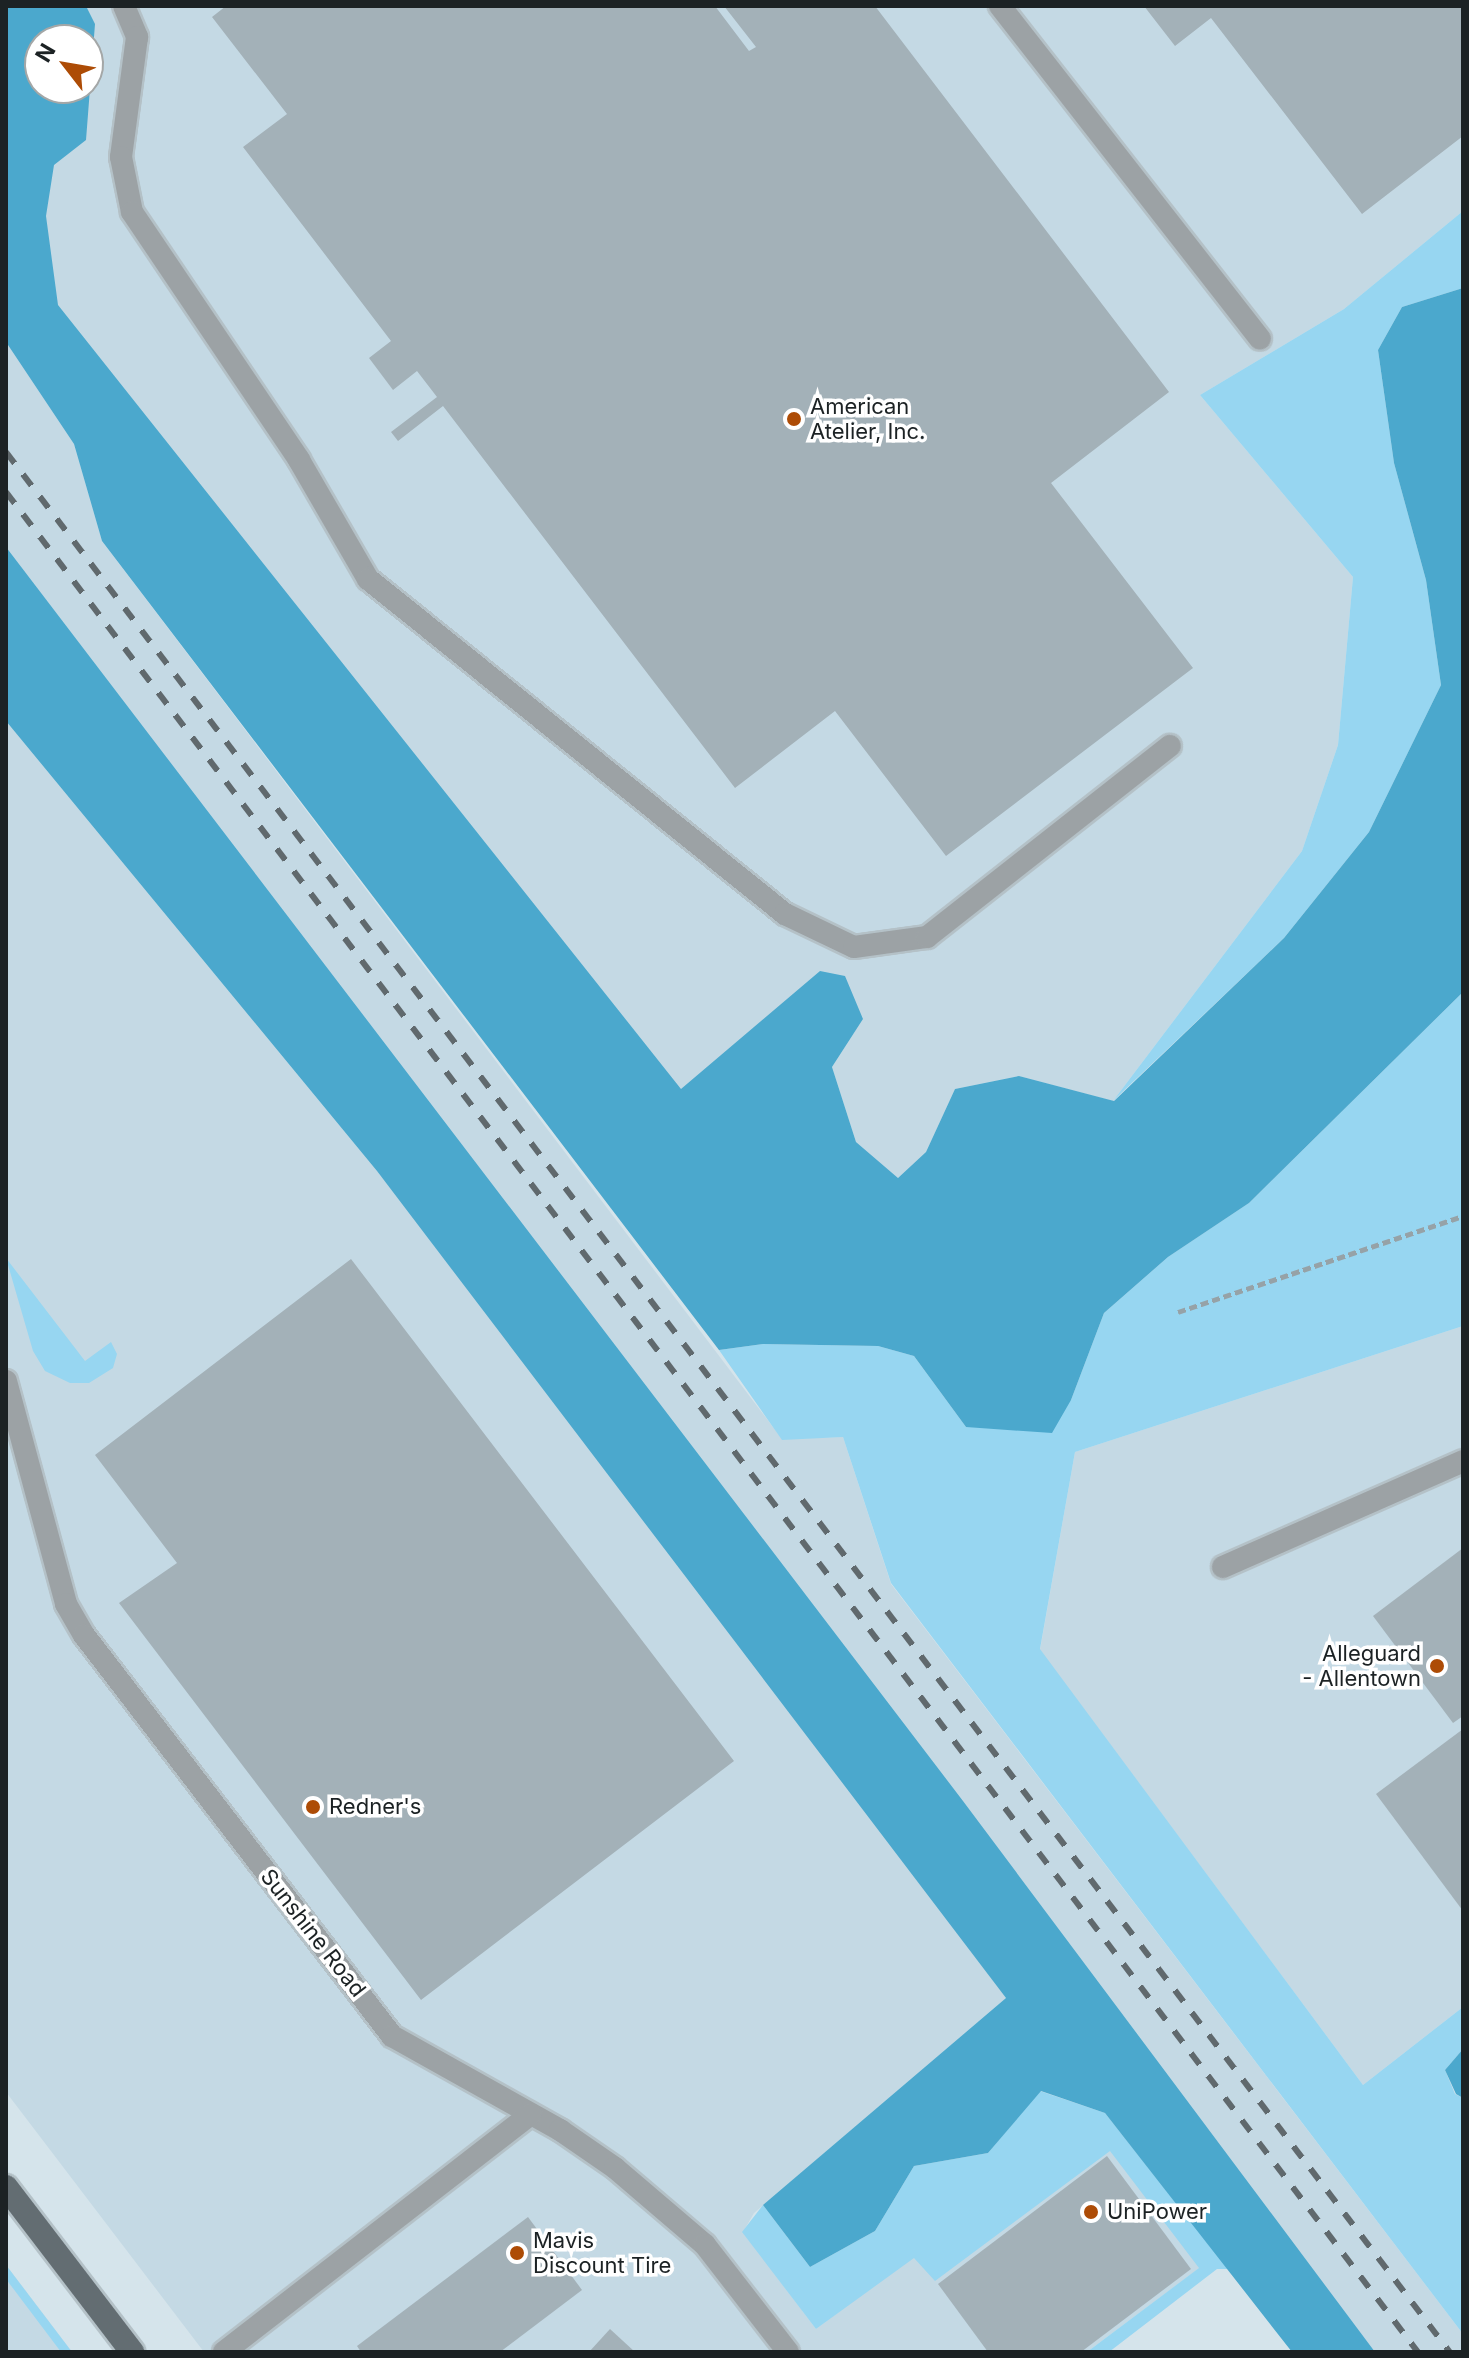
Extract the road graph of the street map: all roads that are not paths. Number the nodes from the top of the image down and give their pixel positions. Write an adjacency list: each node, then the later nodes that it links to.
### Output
1 (124, 6): 4 (lane)
2 (1000, 6): 3 (lane)
3 (1260, 339)
4 (1170, 746)
5 (6, 1381): 8 (lane, Sunshine Road)
6 (1463, 1461): 7 (lane)
7 (1223, 1567)
8 (531, 2114): 11 (lane); 12 (lane, Sunshine Road)
9 (6, 2187): 10 (main road)
10 (132, 2352)
11 (224, 2352)
12 (788, 2352)

